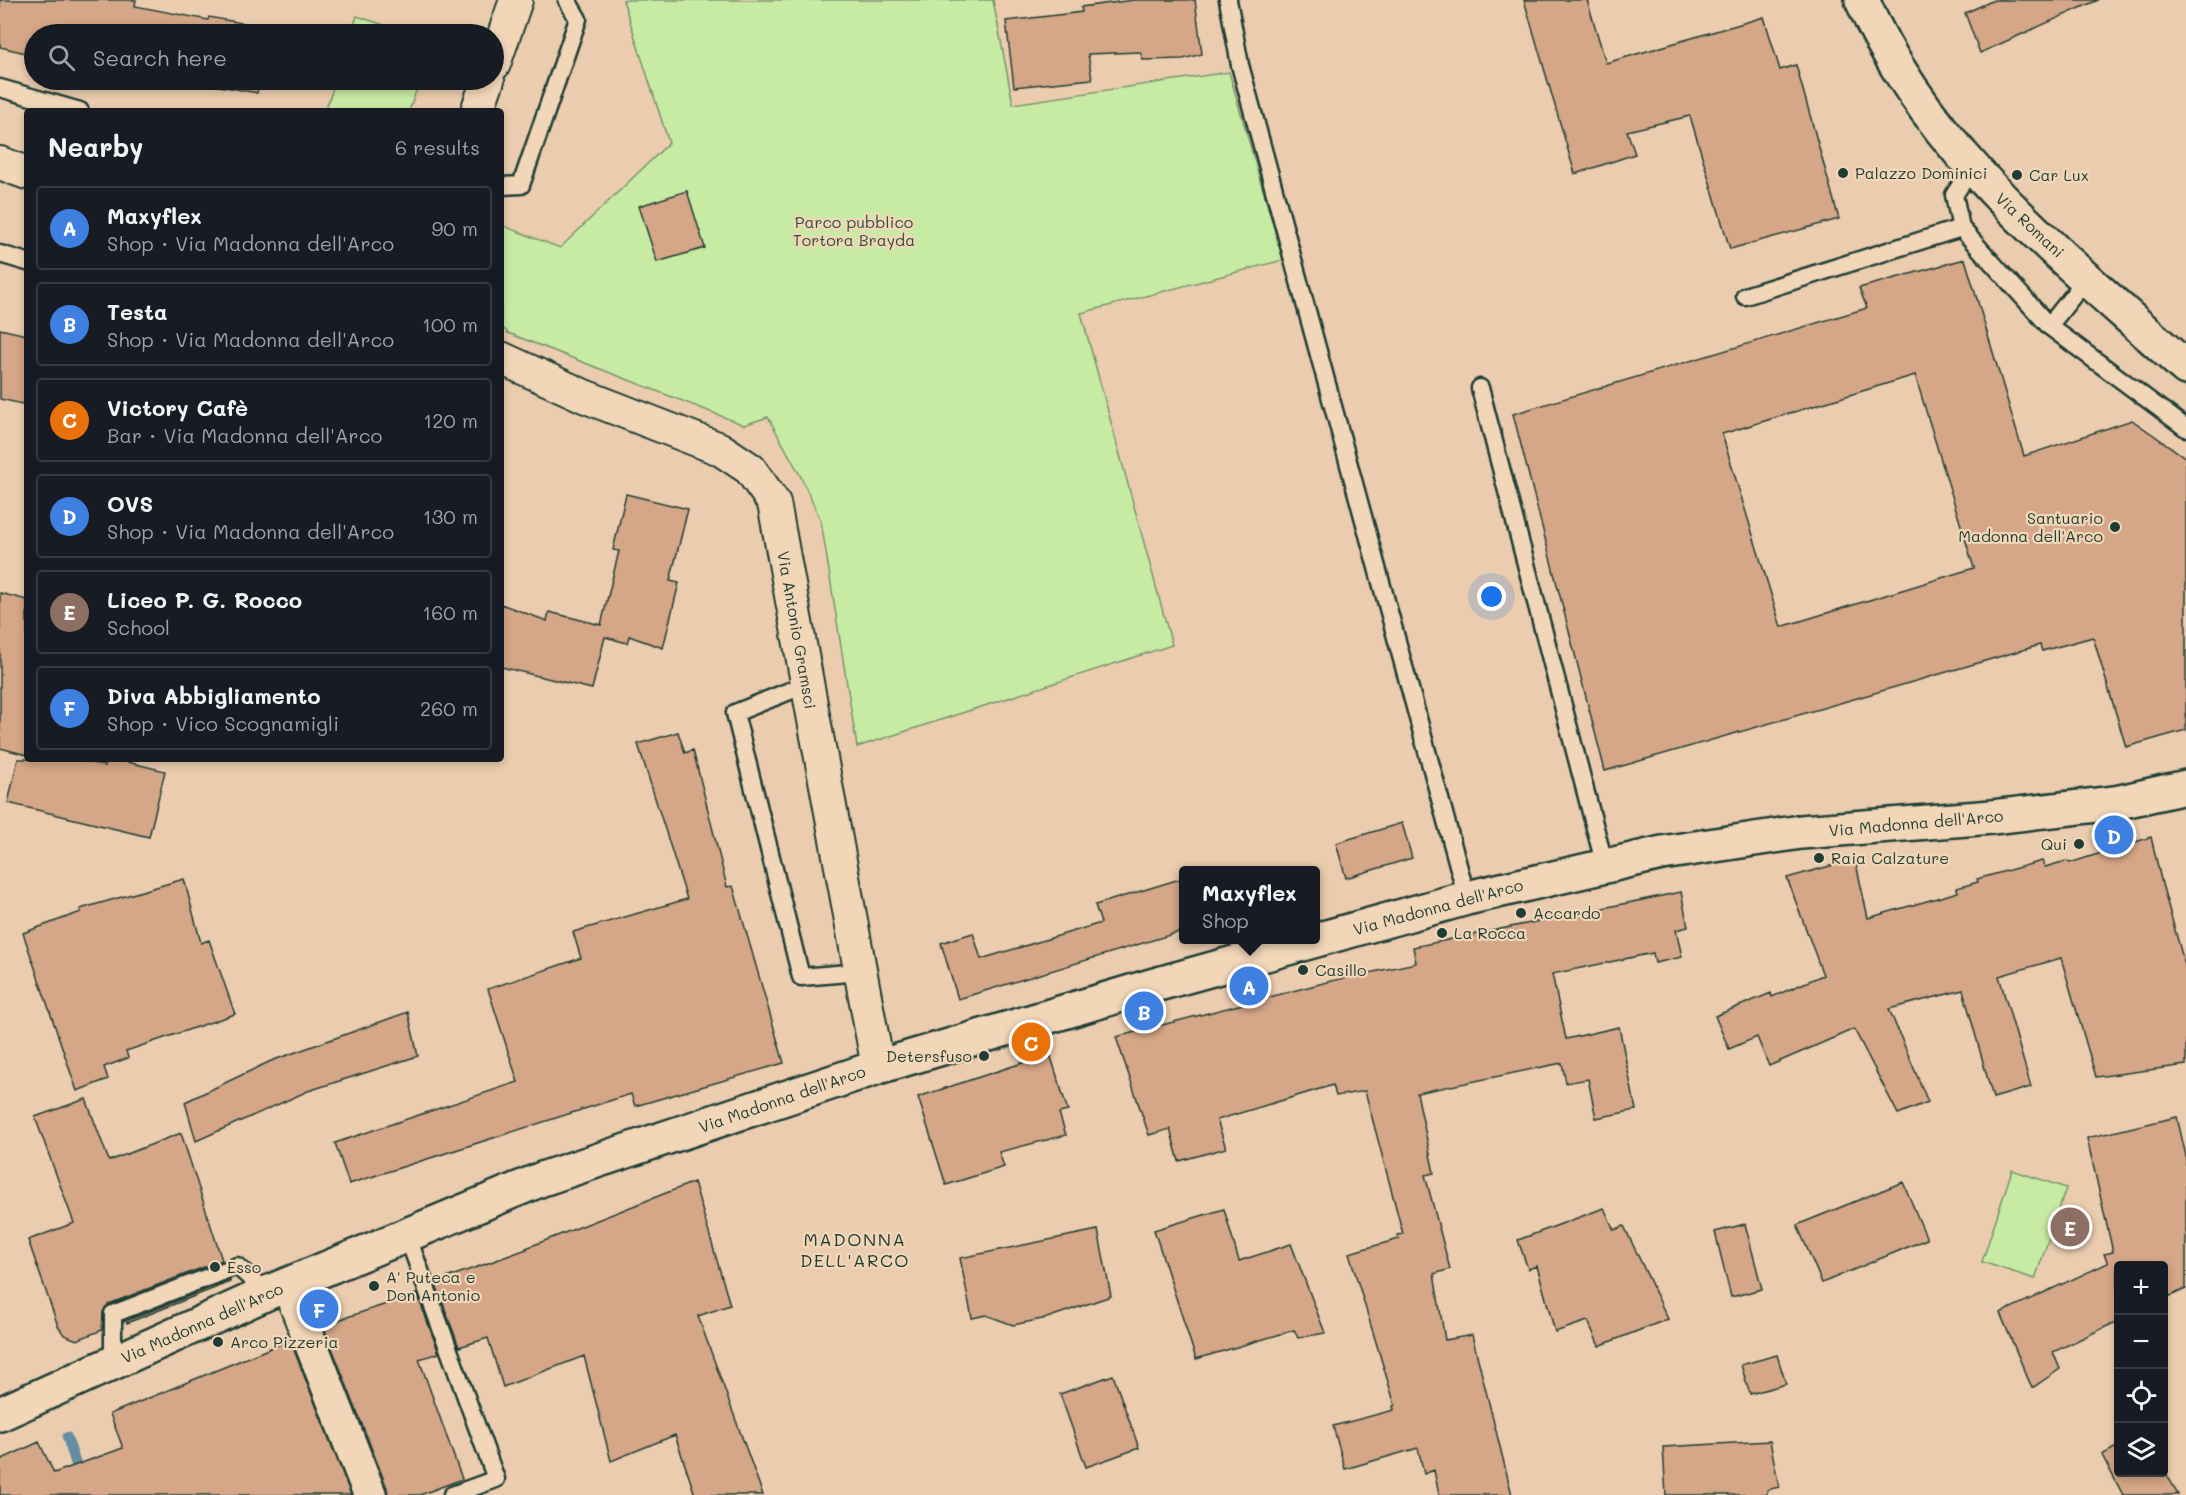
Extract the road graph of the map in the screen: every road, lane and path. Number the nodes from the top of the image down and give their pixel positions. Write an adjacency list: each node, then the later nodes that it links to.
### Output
1 (516, 0): 5 (street)
2 (567, 0): 13 (lane)
3 (1228, 0): 27 (lane)
4 (1862, 0): 11 (main road, Via Romani)
5 (504, 35)
6 (0, 88): 8 (lane)
7 (484, 90): 9 (street)
8 (70, 108)
9 (478, 108)
10 (0, 163): 12 (street)
11 (1972, 168): 14 (lane); 17 (main road, Via Romani)
12 (24, 172)
13 (504, 186)
14 (1961, 228): 18 (lane); 19 (lane)
15 (0, 254): 16 (lane)
16 (24, 261)
17 (2087, 278): 19 (lane); 21 (main road, Via Romani)
18 (1745, 296)
19 (2049, 326): 23 (lane)
20 (504, 359): 24 (street, Via Antonio Gramsci)
21 (2186, 368)
22 (1480, 388): 26 (lane)
23 (2186, 428)
24 (807, 684): 30 (street, Via Antonio Gramsci); 30 (lane)
25 (2186, 787): 26 (main road, Via Madonna dell'Arco)
26 (1605, 866): 27 (main road, Via Madonna dell'Arco)
27 (1467, 898): 28 (main road, Via Madonna dell'Arco)
28 (1320, 938)
29 (1299, 944): 31 (main road, Via Madonna dell'Arco)
30 (860, 972): 31 (street, Via Antonio Gramsci)
31 (878, 1067): 32 (main road, Via Madonna dell'Arco)
32 (407, 1235): 33 (main road, Via Madonna dell'Arco); 37 (lane)
33 (277, 1289): 34 (main road, Via Madonna dell'Arco); 34 (lane); 36 (street)
34 (113, 1362): 35 (main road, Via Madonna dell'Arco)
35 (0, 1414)
36 (370, 1495)
37 (452, 1495)

